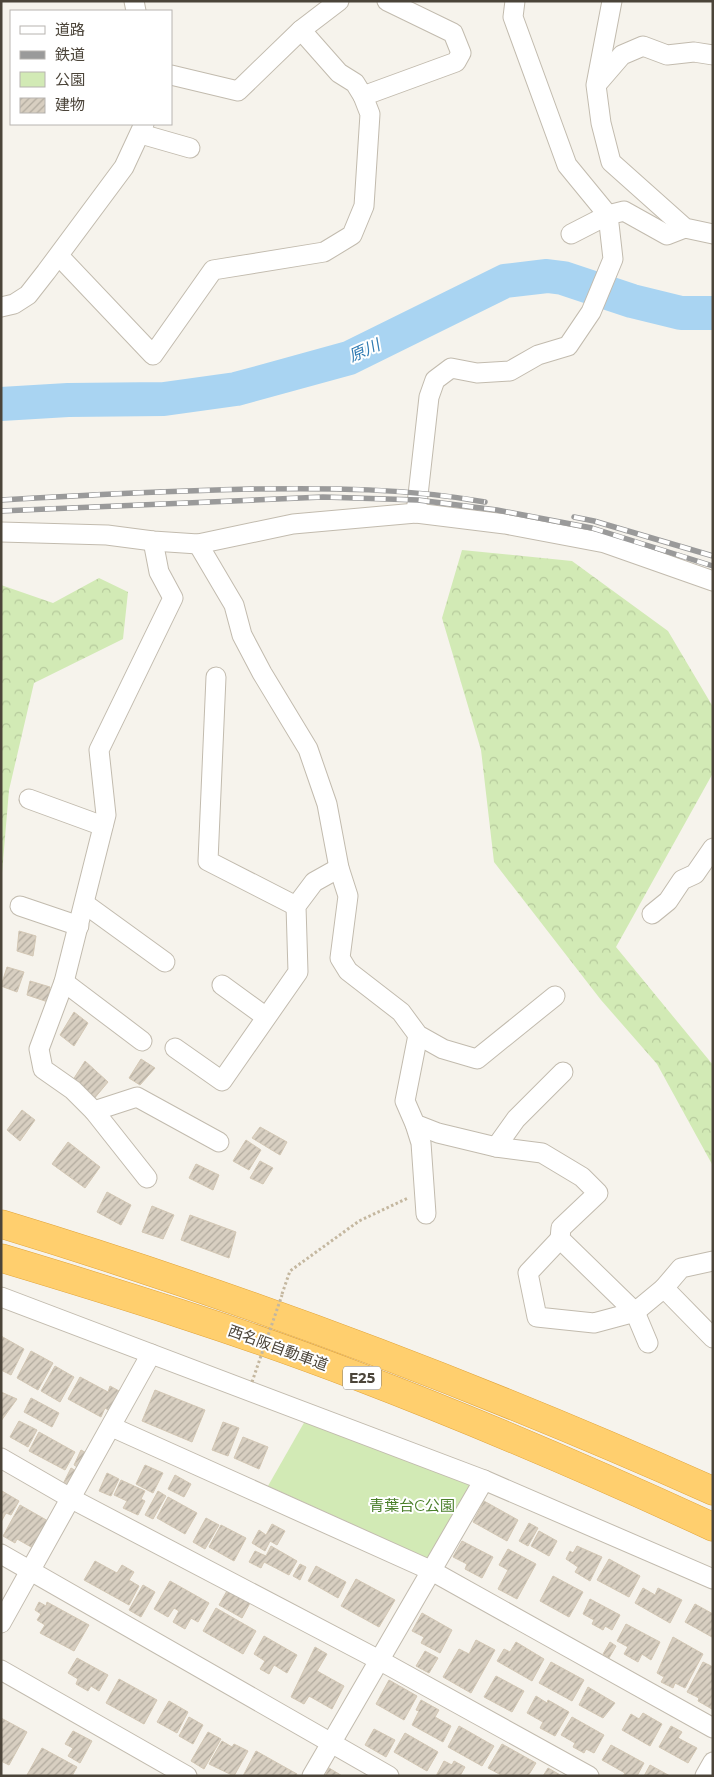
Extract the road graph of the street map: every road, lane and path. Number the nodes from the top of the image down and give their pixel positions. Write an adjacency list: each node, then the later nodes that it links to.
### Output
1 (339, 1): 5 (street)
2 (387, 1): 9 (street)
3 (515, 1): 12 (street)
4 (612, 1): 8 (street)
5 (301, 30): 7 (street); 9 (street)
6 (713, 55): 8 (street)
7 (172, 75)
8 (596, 85): 13 (street)
9 (362, 96): 16 (street)
10 (143, 129): 11 (street); 16 (street)
11 (190, 148)
12 (608, 215): 13 (street); 14 (street); 18 (street)
13 (685, 228): 15 (street)
14 (571, 234)
15 (713, 234)
16 (58, 256): 17 (street)
17 (1, 306)
18 (416, 513): 21 (street); 22 (street)
19 (1, 532): 20 (street)
20 (153, 541): 21 (street); 25 (street)
21 (198, 544): 27 (street)
22 (713, 581)
23 (216, 677): 30 (street)
24 (29, 799): 25 (street)
25 (103, 826): 28 (street)
26 (713, 848): 31 (street)
27 (339, 868): 30 (street); 38 (street)
28 (85, 904): 32 (street); 33 (street)
29 (20, 906): 32 (street)
30 (296, 906): 37 (street)
31 (652, 914)
32 (79, 926): 34 (street)
33 (165, 962)
34 (64, 982): 39 (street); 42 (street)
35 (222, 986): 37 (street)
36 (555, 996): 38 (street)
37 (266, 1018): 40 (street)
38 (418, 1035): 43 (street)
39 (142, 1041)
40 (175, 1048)
41 (564, 1072): 45 (street)
42 (94, 1111): 44 (street); 46 (street)
43 (415, 1124): 45 (street); 47 (street)
44 (219, 1142)
45 (496, 1147): 50 (street)
46 (147, 1178)
47 (424, 1190): 48 (street); 59 (path, bridge)
48 (426, 1214)
49 (1, 1224): 63 (highway, 西名阪自動車道 / E25)
50 (560, 1239): 55 (street); 55 (street)
51 (1, 1258): 65 (highway, 西名阪自動車道 / E25)
52 (713, 1262): 53 (street)
53 (664, 1288): 55 (street); 56 (street)
54 (1, 1296): 58 (street)
55 (635, 1312): 57 (street)
56 (713, 1338)
57 (648, 1343)
58 (150, 1354): 60 (street); 62 (street)
59 (252, 1382)
60 (112, 1427): 64 (street); 68 (street)
61 (1, 1458): 64 (street)
62 (484, 1480): 68 (street); 69 (street)
63 (713, 1490)
64 (72, 1499): 67 (street); 71 (street)
65 (713, 1527)
66 (1, 1554): 67 (street)
67 (31, 1570): 70 (street); 74 (street)
68 (430, 1570): 71 (street); 73 (street)
69 (713, 1579)
70 (1, 1623)
71 (379, 1660): 74 (street); 79 (street)
72 (1, 1670): 76 (street)
73 (713, 1728)
74 (330, 1744): 77 (street); 78 (street)
75 (713, 1762): 80 (street)
76 (187, 1776)
77 (312, 1776)
78 (389, 1776)
79 (589, 1776)
80 (705, 1776)

